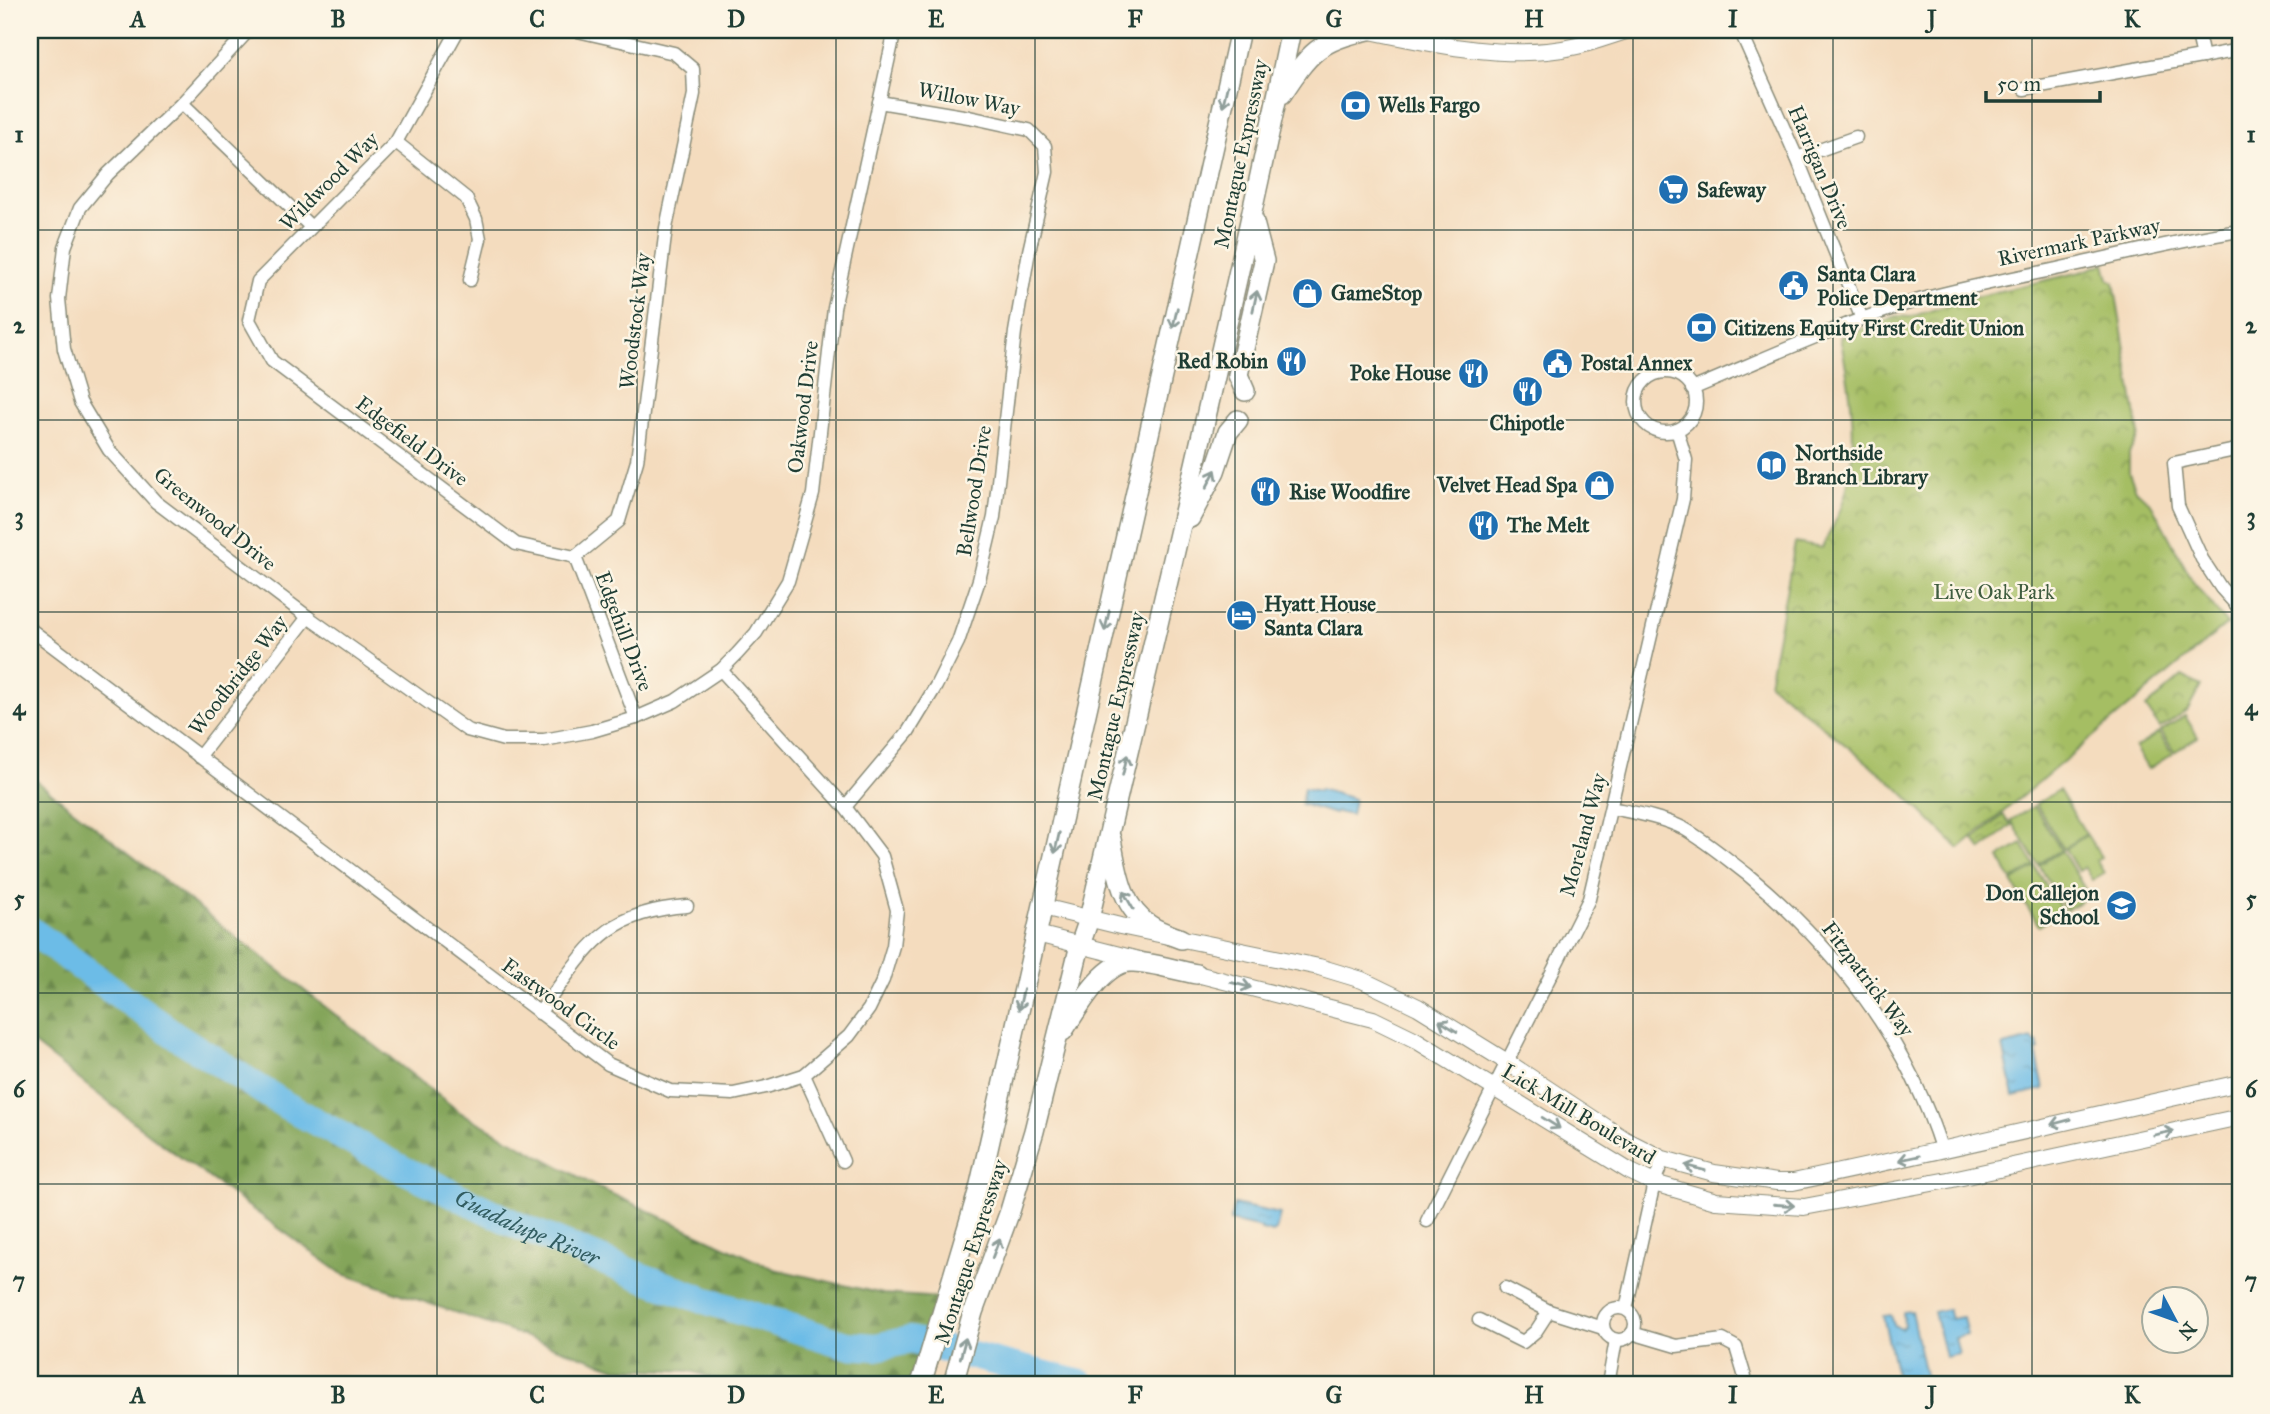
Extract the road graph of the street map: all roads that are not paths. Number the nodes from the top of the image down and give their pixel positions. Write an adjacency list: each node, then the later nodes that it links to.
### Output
1 (248, 30): 15 (street, Greenwood Drive)
2 (458, 30): 18 (street, Wildwood Way)
3 (573, 30): 33 (street, Woodstock Way)
4 (895, 30): 14 (street, Oakwood Drive)
5 (1240, 30): 44 (highway, Montague Expressway, one-way to 44)
6 (1291, 30): 16 (highway, Montague Expressway)
7 (1367, 30): 8 (main road); 16 (highway)
8 (1629, 30)
9 (1740, 30): 20 (street, Harrigan Drive)
10 (2197, 30): 12 (street)
11 (2240, 50): 12 (street)
12 (2203, 57): 13 (street)
13 (2024, 89)
14 (879, 102): 19 (street, Willow Way); 37 (street, Oakwood Drive)
15 (182, 103): 22 (street); 35 (street, Greenwood Drive)
16 (1276, 103): 21 (highway, Montague Expressway)
17 (1856, 137): 20 (street)
18 (396, 142): 22 (street, Wildwood Way); 24 (street)
19 (1045, 146): 40 (street, Bellwood Drive)
20 (1797, 158): 25 (street, Harrigan Drive)
21 (1252, 215): 28 (highway, one-way to 21); 32 (highway, Montague Expressway)
22 (310, 226): 26 (street, Wildwood Way)
23 (2240, 231): 25 (street, Rivermark Parkway)
24 (470, 280)
25 (1862, 319): 27 (street, Rivermark Parkway)
26 (249, 320): 33 (street, Edgefield Drive)
27 (1692, 388): 30 (street); 30 (street)
28 (1245, 391)
29 (1238, 420): 32 (highway, one-way to 29)
30 (1677, 430): 41 (street, Moreland Way)
31 (2240, 449): 34 (street)
32 (1180, 537): 42 (highway, Montague Expressway, one-way to 32)
33 (575, 557): 38 (street, Edgehill Drive)
34 (2240, 609)
35 (308, 617): 38 (street, Greenwood Drive); 39 (street, Woodbridge Way)
36 (30, 629): 39 (street, Eastwood Circle)
37 (721, 670): 38 (street, Oakwood Drive); 40 (street, Eastwood Circle)
38 (636, 718)
39 (199, 757): 50 (street, Eastwood Circle)
40 (845, 807): 53 (street, Eastwood Circle)
41 (1611, 808): 52 (street, Moreland Way); 57 (street, Fitzpatrick Way)
42 (1109, 832): 45 (highway, Montague Expressway); 47 (highway, one-way to 42)
43 (687, 906): 50 (street)
44 (1043, 907): 45 (main road, Lick Mill Boulevard); 46 (highway, Montague Expressway)
45 (1089, 919): 47 (main road, Lick Mill Boulevard); 48 (highway, Montague Expressway)
46 (1037, 934): 48 (main road, Lick Mill Boulevard); 69 (highway, Montague Expressway, one-way to 69)
47 (1181, 939): 52 (main road, Lick Mill Boulevard, one-way to 47)
48 (1080, 944): 49 (main road, Lick Mill Boulevard); 51 (highway, Montague Expressway)
49 (1197, 974): 51 (highway); 55 (main road, Lick Mill Boulevard, one-way to 55)
50 (539, 1013): 53 (street, Eastwood Circle)
51 (1057, 1041): 70 (highway, Montague Expressway, one-way to 51)
52 (1507, 1062): 55 (street, Moreland Way); 58 (main road, Lick Mill Boulevard)
53 (804, 1074): 59 (street)
54 (2240, 1083): 57 (main road, Lick Mill Boulevard, one-way to 57)
55 (1493, 1087): 60 (main road, Lick Mill Boulevard, one-way to 60); 61 (street, Moreland Way)
56 (2240, 1117): 60 (main road, Lick Mill Boulevard, one-way to 56)
57 (1941, 1151): 58 (main road, Lick Mill Boulevard, one-way to 58)
58 (1663, 1159): 60 (street)
59 (843, 1161)
60 (1654, 1183): 63 (street)
61 (1427, 1221)
62 (1505, 1288): 64 (street)
63 (1626, 1309): 66 (street); 67 (street)
64 (1549, 1311): 65 (street); 66 (street)
65 (1479, 1320)
66 (1603, 1328): 68 (street)
67 (1632, 1333): 68 (street); 72 (street)
68 (1616, 1340): 71 (street)
69 (921, 1384)
70 (953, 1384)
71 (1608, 1384)
72 (1747, 1384)

